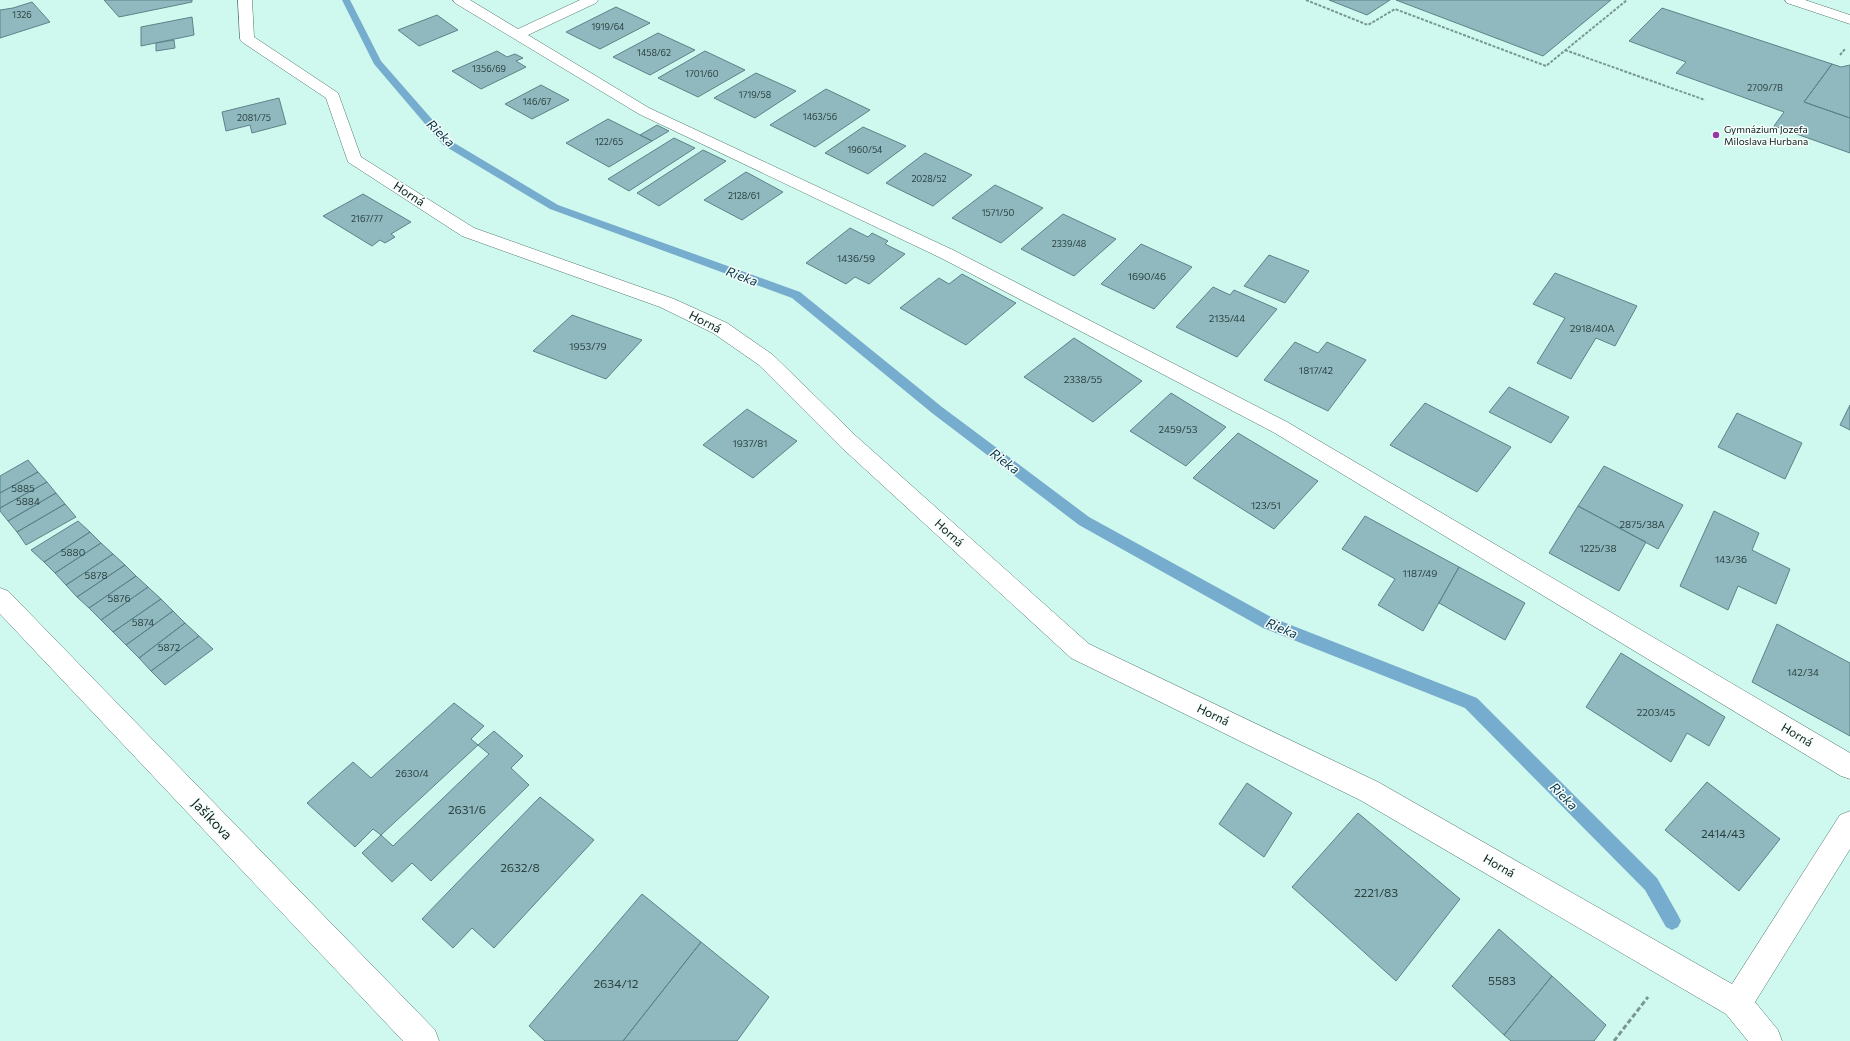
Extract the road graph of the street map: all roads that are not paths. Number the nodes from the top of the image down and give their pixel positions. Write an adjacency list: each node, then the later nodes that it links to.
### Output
1 (245, 0): 10 (street, Horná)
2 (460, 0): 6 (street, Horná)
3 (591, 0): 6 (street)
4 (1792, 0): 5 (street)
5 (1850, 20)
6 (516, 35): 8 (street, Horná)
7 (0, 598): 11 (street, Jašíkova)
8 (1850, 767)
9 (1850, 824): 10 (street)
10 (1737, 1003): 12 (street, Horná)
11 (424, 1041)
12 (1767, 1041)

